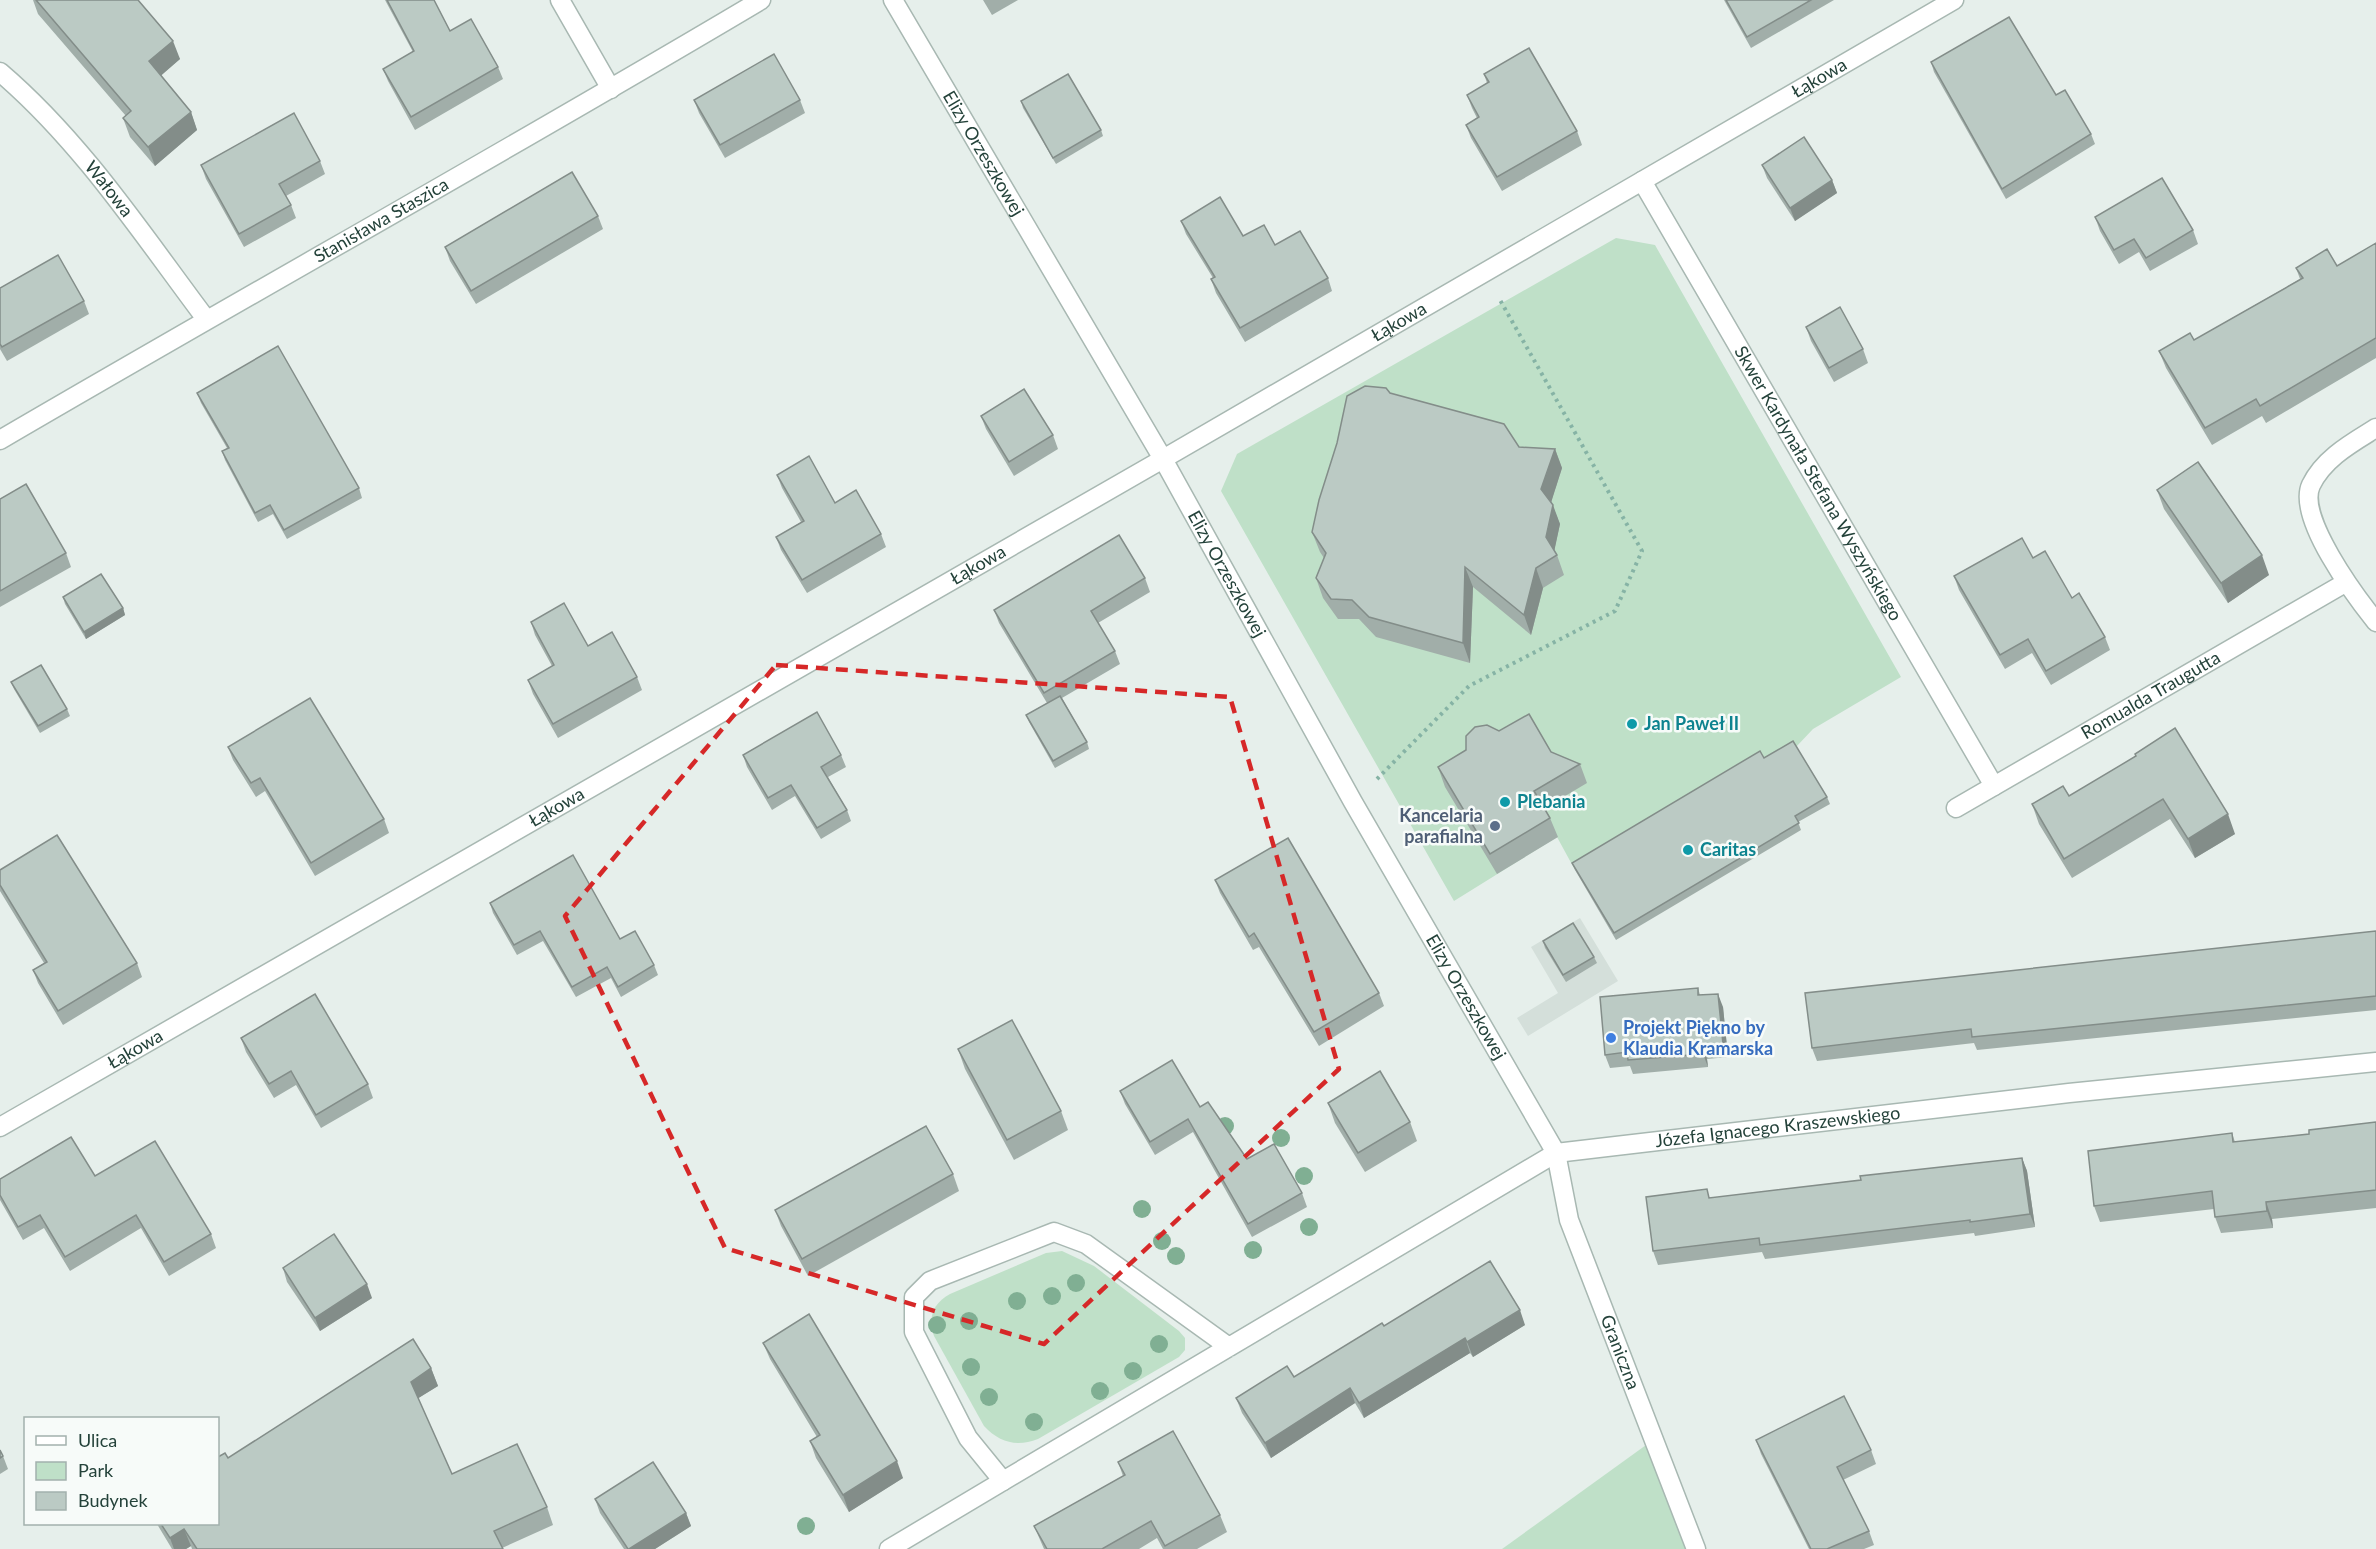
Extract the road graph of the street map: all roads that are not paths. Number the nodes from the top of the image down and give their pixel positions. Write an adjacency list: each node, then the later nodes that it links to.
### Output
1 (560, 0): 6 (street)
2 (761, 0): 6 (street, Stanisława Staszica)
3 (893, 0): 11 (street, Elizy Orzeszkowej)
4 (1954, 0): 7 (street, Łąkowa)
5 (0, 72): 8 (street, Wałowa)
6 (611, 89): 8 (street, Stanisława Staszica)
7 (1642, 180): 11 (street, Łąkowa); 14 (street, Skwer Kardynała Stefana Wyszyńskiego)
8 (206, 319): 10 (street, Stanisława Staszica)
9 (2376, 429): 12 (street)
10 (0, 440)
11 (1163, 459): 17 (street, Łąkowa); 18 (street, Elizy Orzeszkowej)
12 (2345, 582): 13 (street); 14 (street, Romualda Traugutta)
13 (2376, 622)
14 (1994, 786): 15 (street, Romualda Traugutta)
15 (1956, 808)
16 (2376, 1062): 18 (street, Józefa Ignacego Kraszewskiego)
17 (0, 1127)
18 (1556, 1153): 19 (street, Józefa Ignacego Kraszewskiego); 22 (street, Graniczna)
19 (1229, 1347): 20 (street, Józefa Ignacego Kraszewskiego); 20 (street)
20 (1003, 1481): 21 (street, Józefa Ignacego Kraszewskiego)
21 (889, 1549)
22 (1696, 1549)

